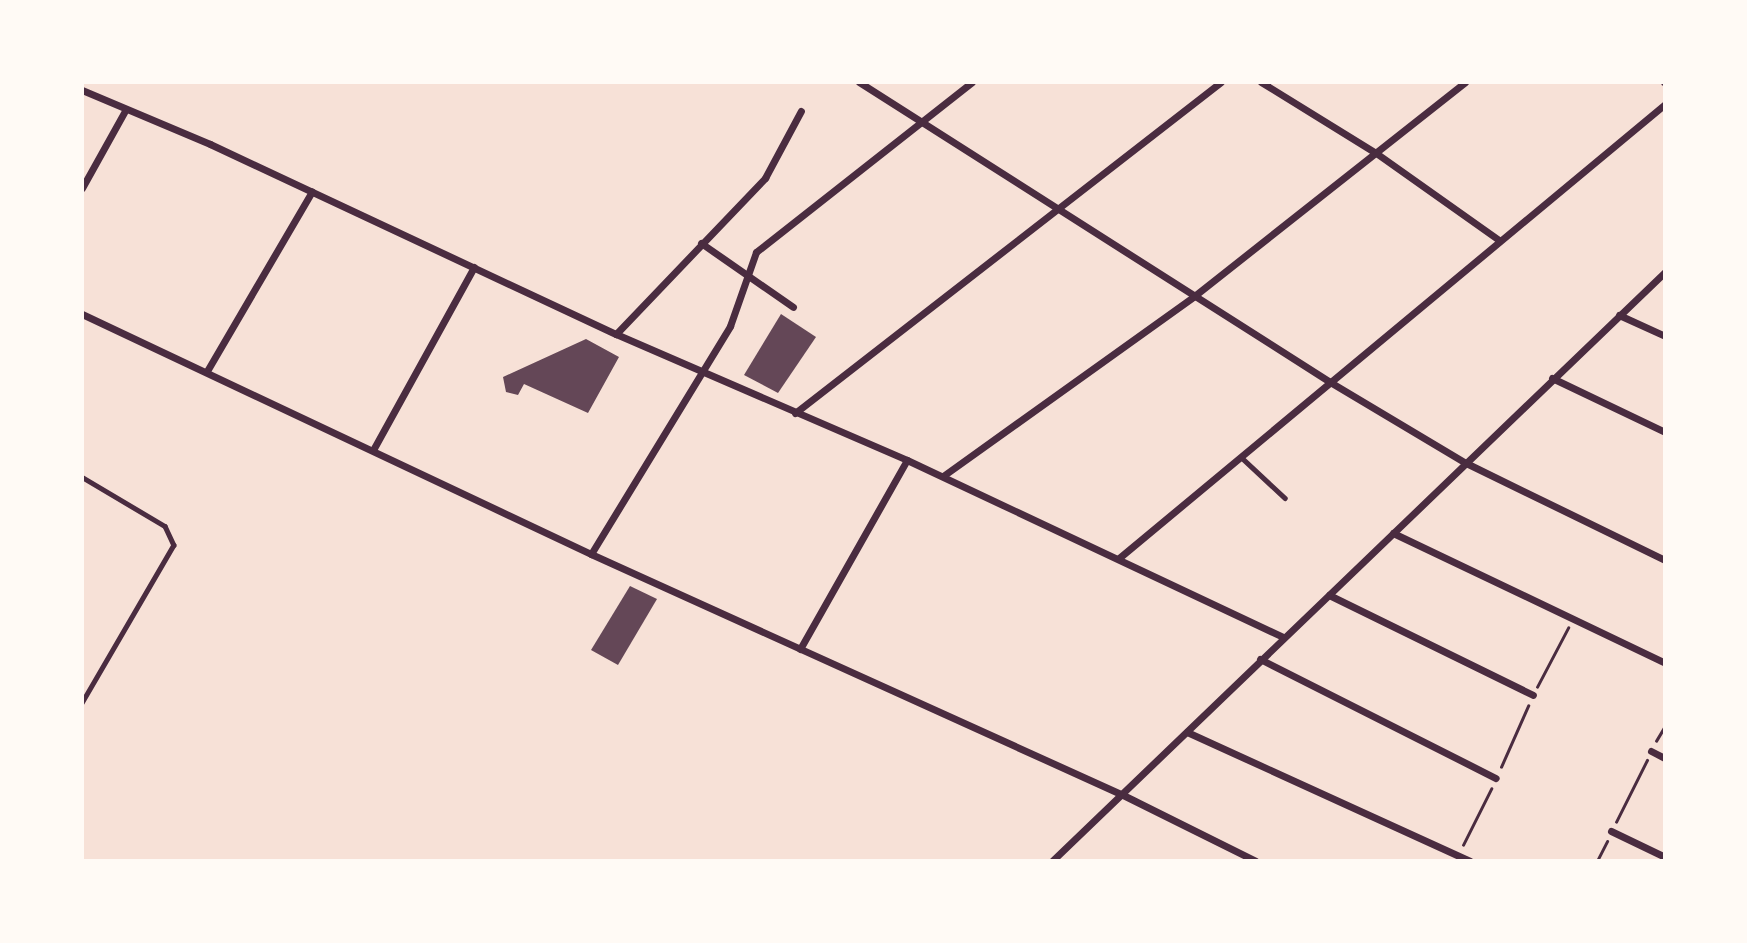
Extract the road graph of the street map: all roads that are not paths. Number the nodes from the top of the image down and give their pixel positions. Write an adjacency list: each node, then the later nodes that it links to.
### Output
1 (859, 82): 10 (street)
2 (972, 82): 10 (street)
3 (1221, 82): 14 (street)
4 (1261, 82): 11 (street)
5 (1465, 82): 11 (street)
6 (82, 90): 8 (street)
7 (1665, 104): 15 (street)
8 (126, 109): 12 (street); 13 (street)
9 (801, 111): 16 (street)
10 (921, 122): 14 (street); 19 (street)
11 (1376, 153): 15 (street); 20 (street)
12 (82, 188)
13 (312, 191): 17 (street); 26 (street)
14 (1058, 208): 20 (street); 30 (street)
15 (1499, 240): 29 (street)
16 (701, 243): 19 (street); 24 (street)
17 (474, 267): 24 (street); 32 (street)
18 (1665, 272): 23 (street)
19 (749, 276): 21 (street); 27 (street)
20 (1193, 296): 29 (street); 36 (street)
21 (793, 307)
22 (82, 314): 26 (street)
23 (1619, 315): 25 (street); 28 (street)
24 (616, 334): 27 (street)
25 (1665, 336)
26 (207, 371): 32 (street)
27 (704, 372): 30 (street); 40 (street)
28 (1552, 378): 31 (street); 35 (street)
29 (1329, 382): 33 (street); 35 (street)
30 (795, 413): 34 (street)
31 (1665, 432)
32 (373, 450): 40 (street)
33 (1240, 457): 38 (lane); 41 (street)
34 (907, 460): 36 (street); 45 (street)
35 (1466, 463): 39 (street); 42 (street)
36 (943, 476): 41 (street)
37 (82, 477): 49 (lane)
38 (1285, 498)
39 (1393, 533): 43 (street); 47 (street)
40 (591, 554): 45 (street)
41 (1119, 558): 44 (street)
42 (1665, 560)
43 (1329, 594): 44 (street); 48 (street)
44 (1283, 637): 46 (street)
45 (800, 649): 54 (street)
46 (1260, 659): 50 (street); 53 (street)
47 (1665, 663)
48 (1533, 695)
49 (82, 703)
50 (1186, 733): 54 (street); 59 (street)
51 (1651, 751): 52 (street)
52 (1665, 758)
53 (1496, 778)
54 (1124, 795): 57 (street); 58 (street)
55 (1611, 831): 56 (street)
56 (1665, 857)
57 (1052, 861)
58 (1256, 861)
59 (1470, 861)

